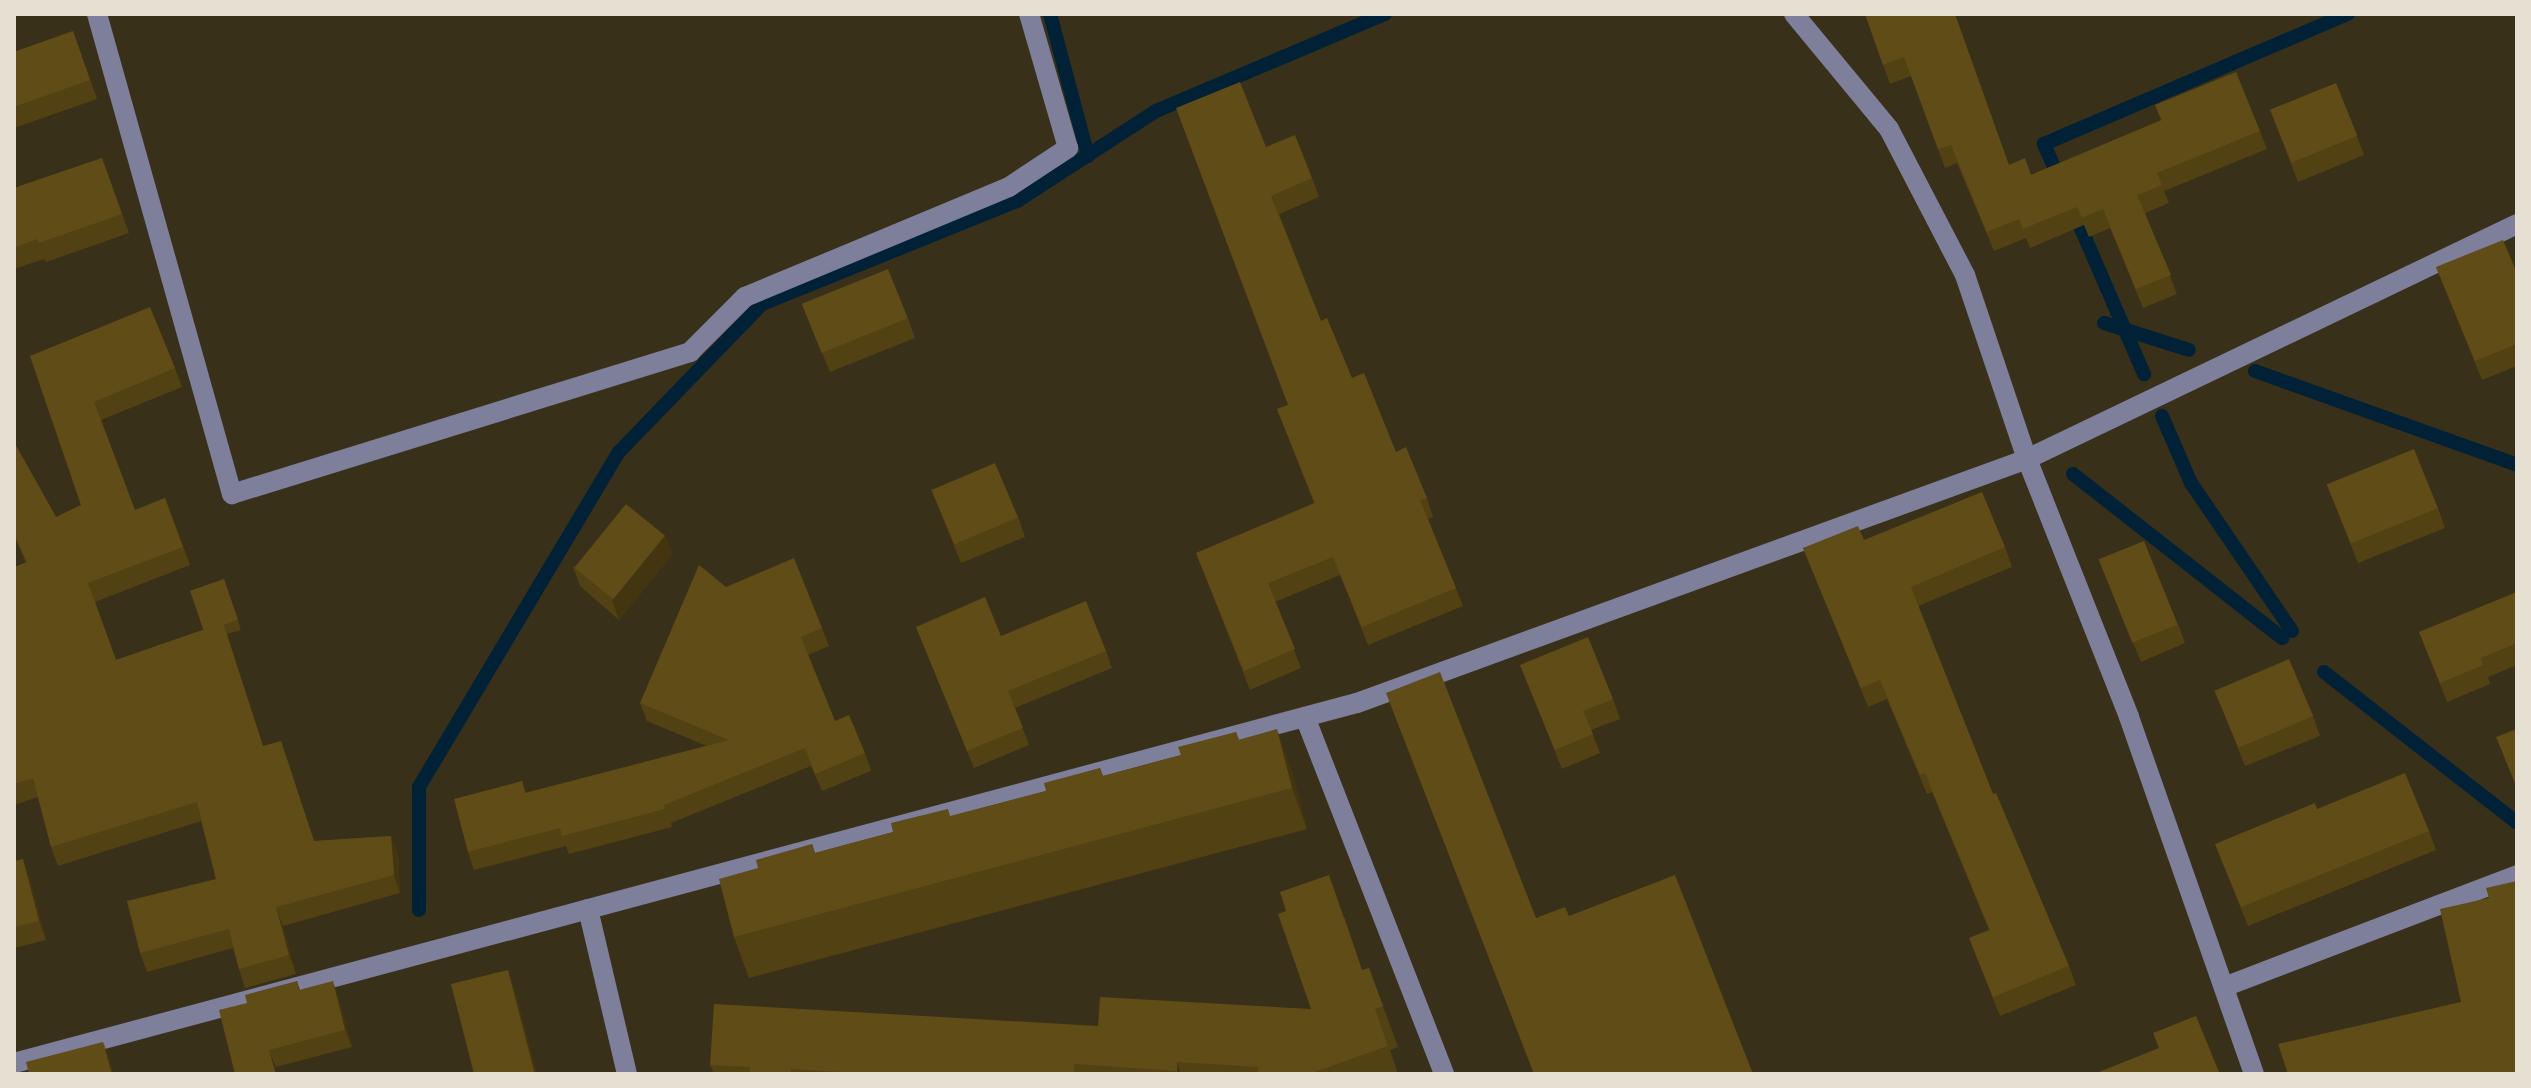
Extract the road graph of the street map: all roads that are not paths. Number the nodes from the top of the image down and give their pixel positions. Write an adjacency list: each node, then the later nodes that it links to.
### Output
1 (97, 14): 2 (street)
2 (1029, 14)
3 (1794, 14): 5 (street)
4 (2517, 224): 5 (street)
5 (2027, 459): 6 (street); 9 (street)
6 (1305, 717): 8 (street); 12 (street)
7 (2517, 875): 9 (street)
8 (588, 909): 10 (street); 11 (street)
9 (2224, 987): 13 (street)
10 (14, 1063)
11 (627, 1074)
12 (1444, 1074)
13 (2254, 1074)

